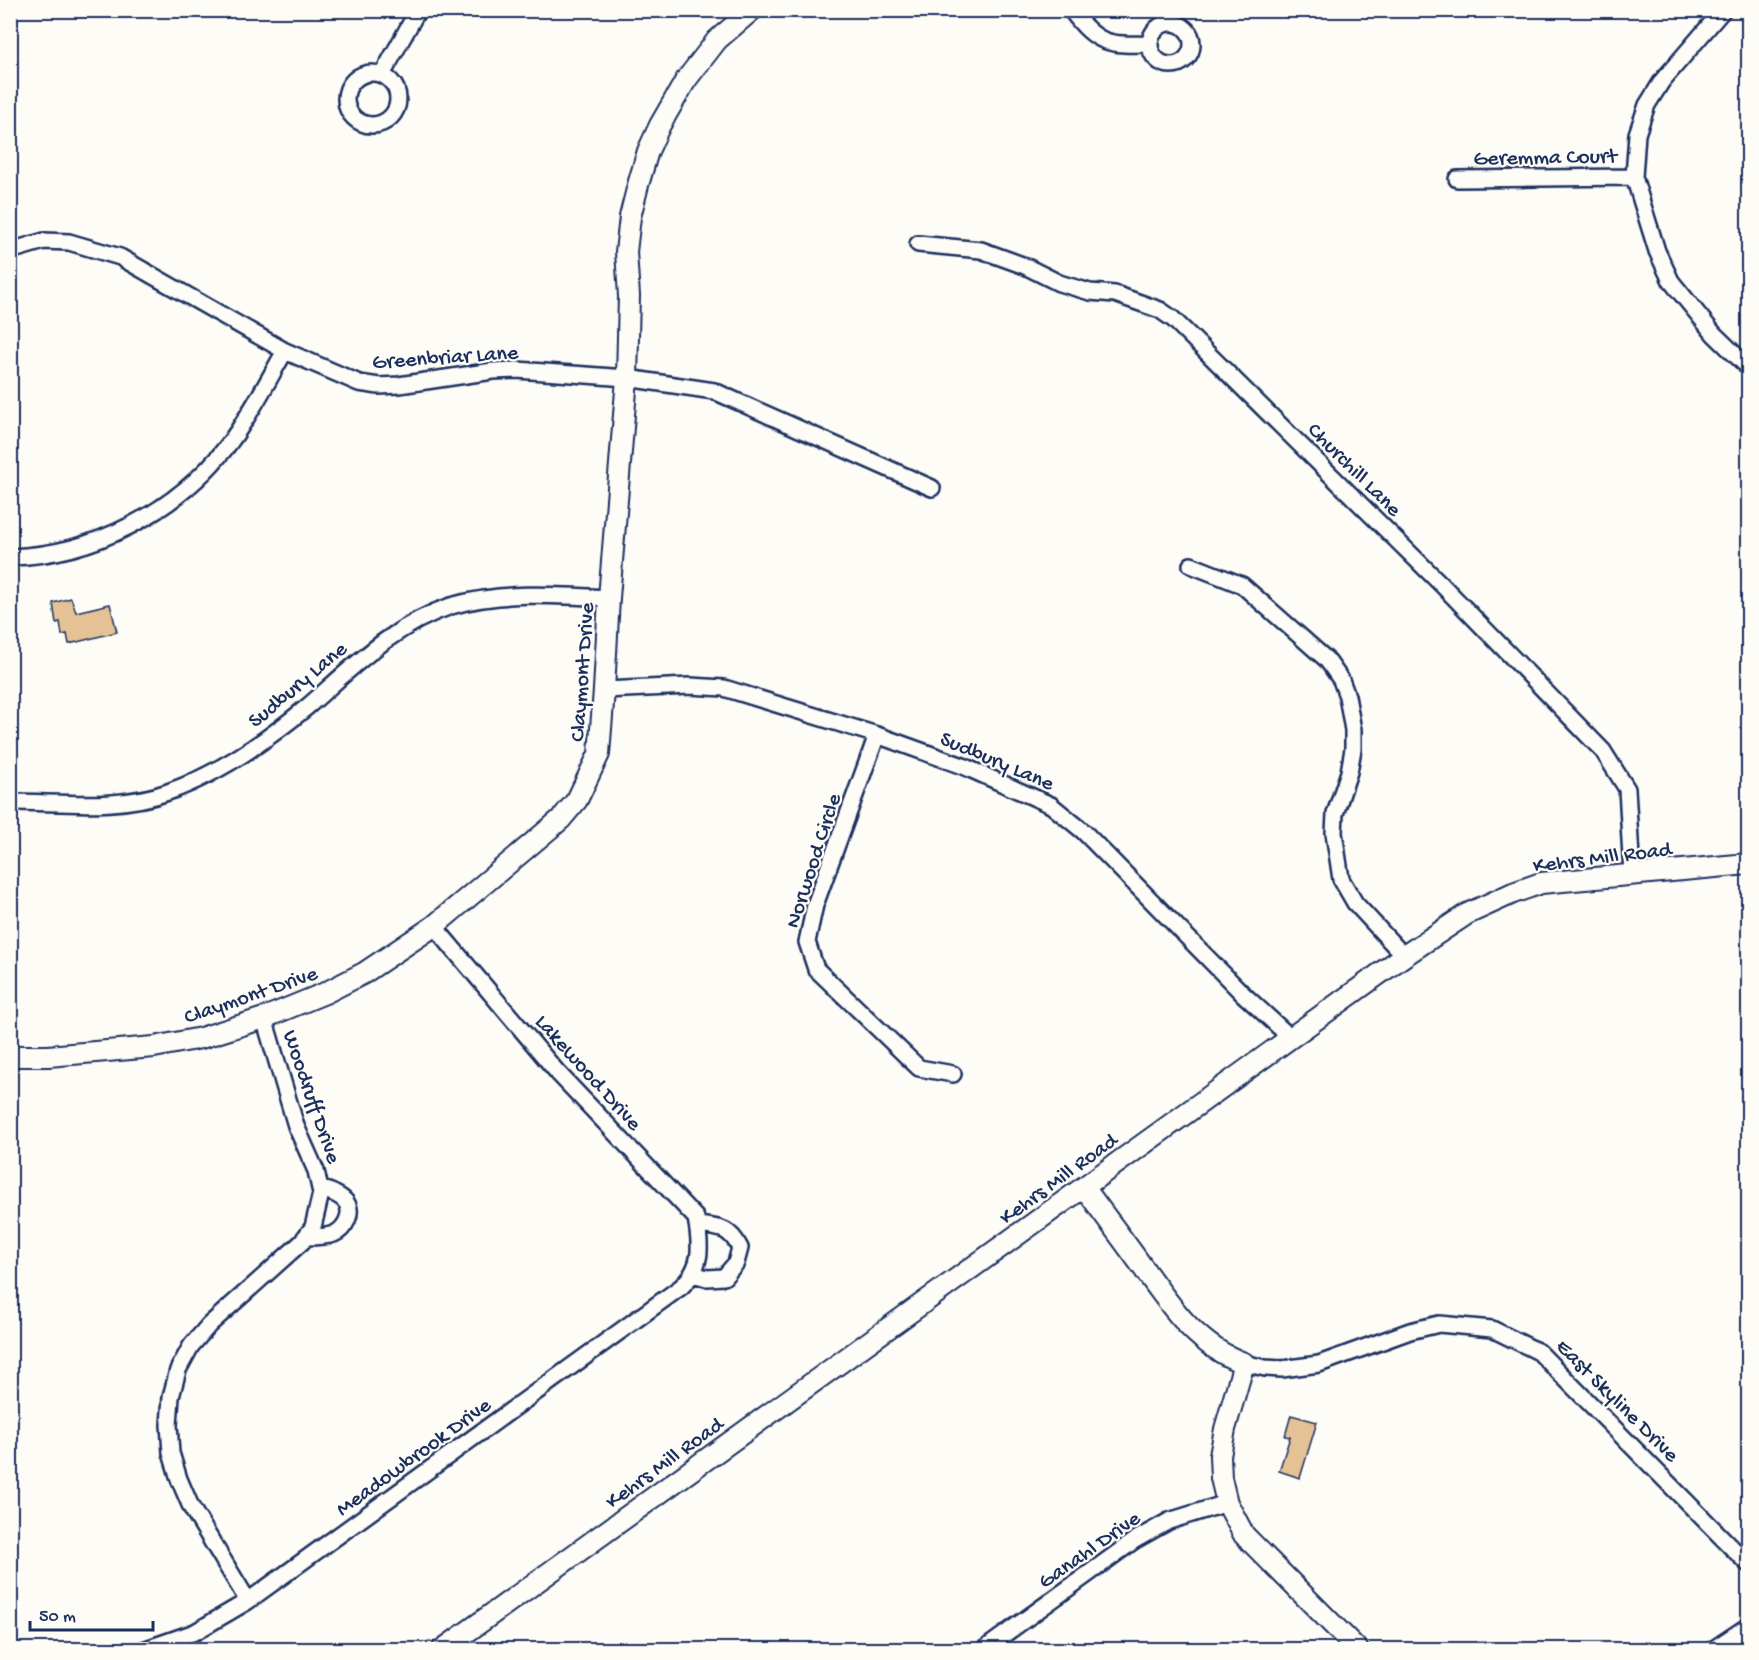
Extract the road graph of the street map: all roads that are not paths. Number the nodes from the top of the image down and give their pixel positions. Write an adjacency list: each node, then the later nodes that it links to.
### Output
1 (418, 10): 6 (street)
2 (752, 10): 13 (street, Claymont Drive)
3 (1071, 10): 5 (street)
4 (1724, 10): 7 (street)
5 (1150, 44)
6 (382, 75)
7 (1634, 177): 8 (street, Geremma Court); 12 (street)
8 (1457, 179)
9 (918, 244): 22 (street, Churchill Lane)
10 (10, 251): 11 (street, Greenbriar Lane)
11 (285, 351): 13 (street, Greenbriar Lane); 15 (street)
12 (1749, 367)
13 (627, 378): 14 (street, Greenbriar Lane); 17 (street, Claymont Drive)
14 (932, 488)
15 (10, 557)
16 (1191, 565): 24 (street)
17 (609, 598): 18 (street, Claymont Drive); 20 (street, Sudbury Lane)
18 (604, 690): 19 (street, Sudbury Lane); 23 (street, Claymont Drive)
19 (877, 735): 26 (street, Sudbury Lane); 28 (street, Norwood Circle)
20 (10, 802)
21 (1749, 864): 22 (street, Kehrs Mill Road)
22 (1632, 874): 24 (street, Kehrs Mill Road)
23 (434, 926): 25 (street, Claymont Drive); 31 (street, Lakewood Drive)
24 (1404, 956): 26 (street, Kehrs Mill Road)
25 (264, 1018): 27 (street, Claymont Drive); 30 (street, Woodruff Drive)
26 (1290, 1037): 29 (street, Kehrs Mill Road)
27 (10, 1056)
28 (952, 1074)
29 (1084, 1187): 35 (street, East Skyline Drive); 41 (street, Kehrs Mill Road)
30 (320, 1188): 32 (street, Woodruff Drive); 32 (street, Woodruff Drive)
31 (697, 1225): 33 (street, Lakewood Drive); 34 (street)
32 (305, 1237): 38 (street, Woodruff Drive)
33 (701, 1249): 34 (street, Meadowbrook Drive)
34 (693, 1274): 38 (street, Meadowbrook Drive)
35 (1244, 1363): 36 (street); 37 (street, East Skyline Drive)
36 (1227, 1503): 42 (street, Ganahl Drive); 43 (street)
37 (1749, 1564)
38 (248, 1601): 40 (street, Meadowbrook Drive)
39 (1749, 1626): 44 (street)
40 (143, 1650)
41 (442, 1650)
42 (983, 1650)
43 (1358, 1650)
44 (1712, 1650)

